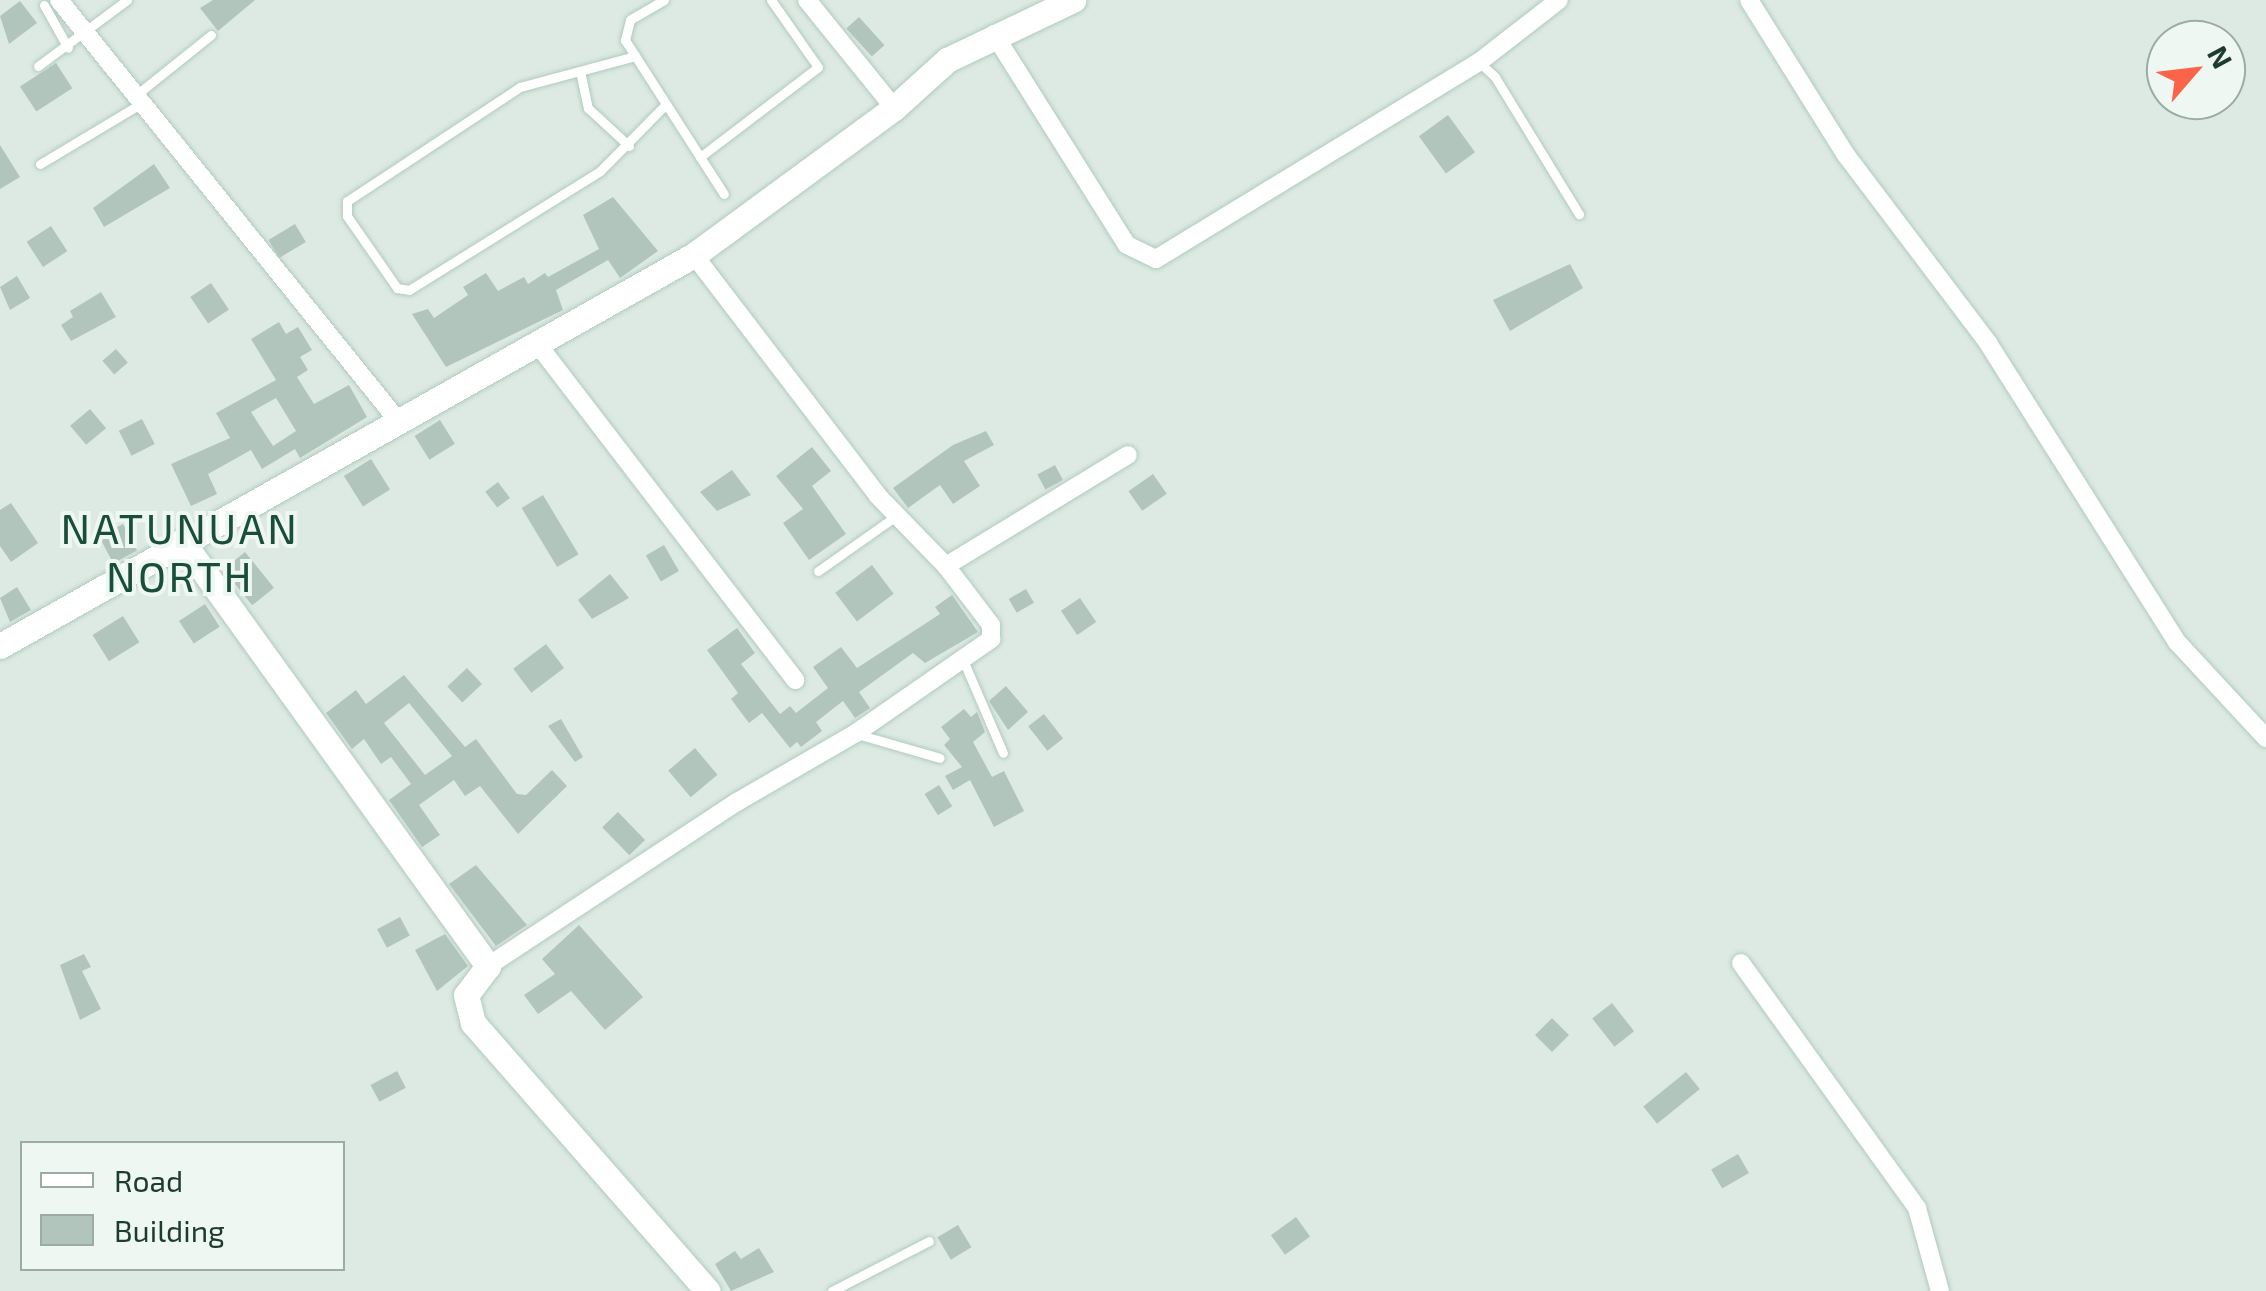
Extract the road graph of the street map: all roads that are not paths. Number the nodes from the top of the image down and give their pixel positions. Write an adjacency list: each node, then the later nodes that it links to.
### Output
1 (127, 0): 9 (lane)
2 (664, 0): 13 (lane)
3 (772, 0): 21 (lane)
4 (807, 0): 19 (street)
5 (1073, 0): 10 (street)
6 (1559, 0): 14 (street)
7 (1748, 0): 37 (street)
8 (52, 3): 9 (street); 12 (lane)
9 (84, 32): 12 (lane); 17 (street)
10 (994, 34): 14 (street); 19 (street)
11 (211, 35): 17 (lane)
12 (68, 48): 15 (lane)
13 (635, 56): 16 (lane); 18 (lane)
14 (1478, 62): 24 (lane)
15 (38, 66)
16 (580, 71): 20 (lane); 20 (lane)
17 (139, 99): 22 (lane); 27 (street)
18 (666, 104): 20 (lane); 21 (lane)
19 (894, 108): 25 (street)
20 (629, 146)
21 (700, 156): 23 (lane)
22 (40, 164)
23 (724, 194)
24 (1579, 214)
25 (694, 255): 26 (street); 29 (street)
26 (540, 346): 27 (street); 35 (street)
27 (400, 422): 30 (street)
28 (1128, 455): 31 (street)
29 (896, 516): 31 (street); 32 (lane)
30 (182, 541): 33 (street); 41 (street)
31 (946, 566): 34 (street)
32 (818, 572)
33 (0, 646)
34 (963, 658): 36 (street); 38 (lane)
35 (795, 680)
36 (856, 734): 39 (lane); 41 (street)
37 (2266, 738)
38 (1002, 753)
39 (940, 758)
40 (1740, 963): 45 (street)
41 (488, 966): 43 (street)
42 (928, 1241): 44 (lane)
43 (708, 1291)
44 (832, 1291)
45 (1940, 1291)

